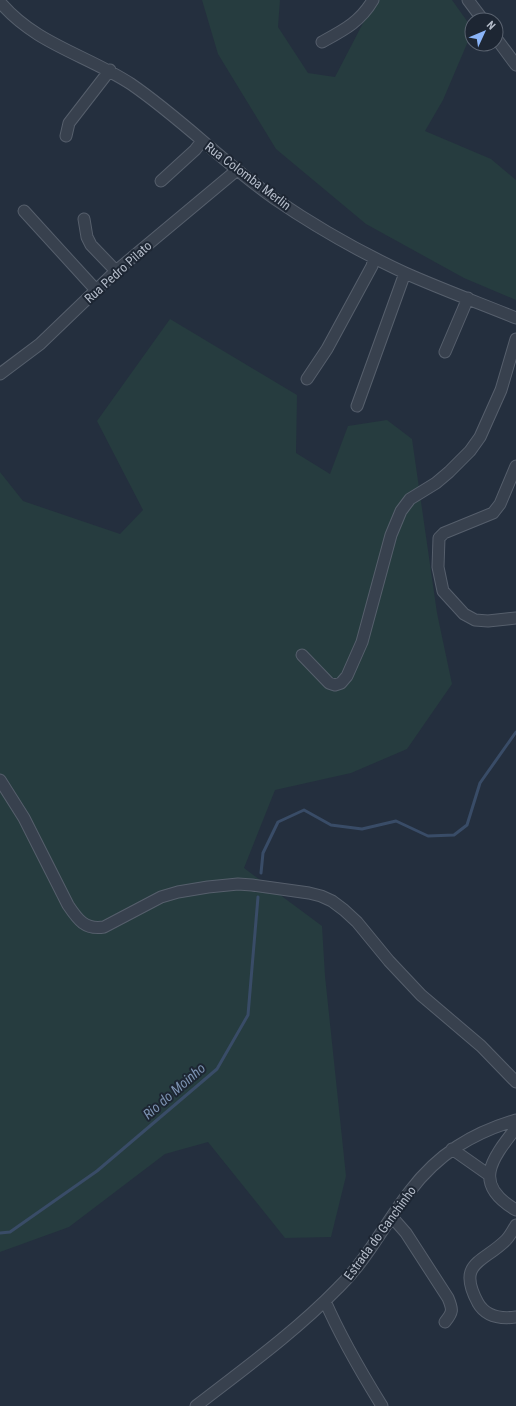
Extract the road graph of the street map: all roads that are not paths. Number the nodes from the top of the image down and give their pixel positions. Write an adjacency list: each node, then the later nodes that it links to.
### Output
1 (373, 0): 5 (street)
2 (468, 0): 4 (street)
3 (0, 2): 8 (street, Rua Colomba Merlin)
4 (477, 12)
5 (322, 42)
6 (504, 49): 7 (street)
7 (516, 65)
8 (110, 70): 9 (street); 10 (street, Rua Colomba Merlin)
9 (66, 136)
10 (202, 141): 11 (street, Rua Colomba Merlin); 12 (street)
11 (237, 170): 15 (street, Rua Colomba Merlin); 16 (street, Rua Pedro Pilato)
12 (161, 181)
13 (24, 211): 18 (street)
14 (84, 219): 16 (street)
15 (374, 258): 17 (street, Rua Colomba Merlin); 24 (street)
16 (116, 271): 18 (street, Rua Pedro Pilato)
17 (405, 272): 19 (street, Rua Colomba Merlin); 25 (street)
18 (96, 290): 23 (street, Rua Pedro Pilato)
19 (468, 298): 20 (street, Rua Colomba Merlin); 22 (street)
20 (516, 318)
21 (516, 339): 28 (street)
22 (445, 352)
23 (0, 374)
24 (307, 379)
25 (357, 406)
26 (516, 466): 27 (street)
27 (516, 618)
28 (302, 655)
29 (0, 780): 30 (street)
30 (516, 1082)
31 (516, 1120): 33 (street, Estrada do Ganchinho)
32 (516, 1128): 34 (street)
33 (452, 1149): 34 (street); 36 (street, Estrada do Ganchinho)
34 (489, 1175): 35 (street)
35 (516, 1210)
36 (392, 1217): 38 (street, Estrada do Ganchinho); 40 (street)
37 (516, 1225): 39 (street)
38 (325, 1301): 41 (street, Estrada do Ganchinho); 42 (street)
39 (516, 1317)
40 (445, 1322)
41 (196, 1406)
42 (382, 1406)

